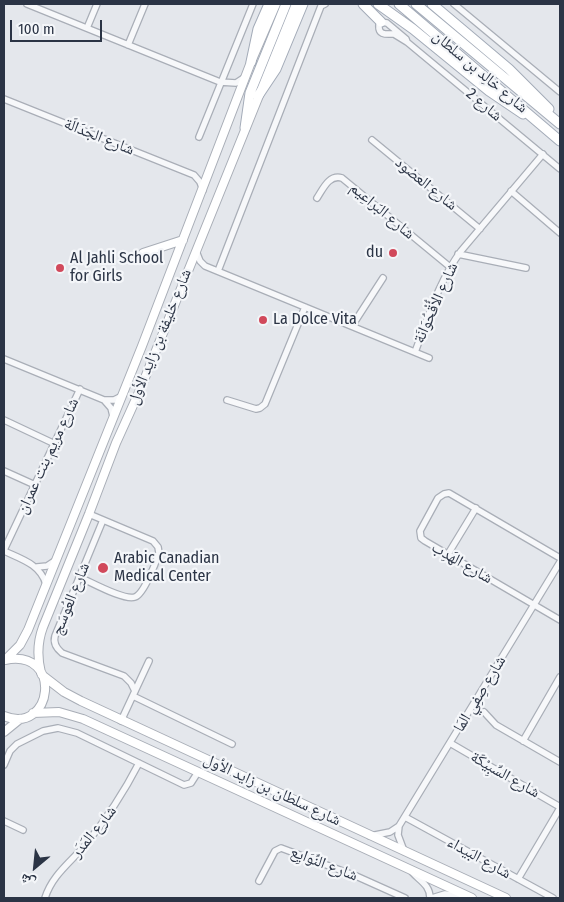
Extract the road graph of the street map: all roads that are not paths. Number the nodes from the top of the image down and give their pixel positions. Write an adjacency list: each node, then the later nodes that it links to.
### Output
1 (27, 4): 17 (street)
2 (97, 4): 19 (street)
3 (144, 4): 21 (street)
4 (252, 4): 24 (street)
5 (269, 4): 22 (main road)
6 (276, 4): 22 (main road, شارع خليفة بن زايد الأول)
7 (286, 4): 31 (main road)
8 (296, 4): 26 (main road, شارع خليفة بن زايد الأول)
9 (303, 4): 26 (main road)
10 (326, 4): 52 (street)
11 (363, 4): 18 (main road)
12 (378, 4): 30 (main road)
13 (399, 4): 30 (main road, شارع خالِد بن سلطان)
14 (416, 4): 29 (main road, شارع خالِد بن سلطان)
15 (432, 4): 29 (main road)
16 (454, 4): 25 (street)
17 (40, 6): 19 (street)
18 (382, 22): 20 (street, شارع 2); 20 (street, شارع 2)
19 (87, 28): 21 (street)
20 (407, 42): 35 (street, شارع 2)
21 (128, 45): 24 (street)
22 (251, 62): 23 (main road, شارع خليفة بن زايد الأول)
23 (246, 76): 24 (street); 28 (main road, شارع خليفة بن زايد الأول)
24 (222, 82): 28 (street); 32 (street)
25 (560, 92)
26 (258, 96): 31 (main road, شارع خليفة بن زايد الأول)
27 (4, 99): 38 (street, شارع الجَدَالَة)
28 (237, 102): 37 (main road, شارع خليفة بن زايد الأول)
29 (560, 123)
30 (542, 126): 34 (main road, شارع خالِد بن سلطان)
31 (245, 128): 45 (main road, شارع خليفة بن زايد الأول)
32 (199, 137)
33 (372, 140): 42 (street, شارع العضود)
34 (560, 141)
35 (543, 154): 36 (street, شارع 2); 40 (street, شارع الأُقْحُوَانَة)
36 (560, 168)
37 (211, 169): 38 (street); 39 (main road, شارع خليفة بن زايد الأول)
38 (194, 175): 39 (street)
39 (203, 191): 44 (main road, شارع خليفة بن زايد الأول)
40 (512, 191): 42 (street, شارع الأُقْحُوَانَة); 43 (street)
41 (317, 198): 49 (street, شارع البَراعِيم)
42 (480, 228): 47 (street, شارع الأُقْحُوَانَة)
43 (560, 233)
44 (183, 240): 46 (main road); 60 (main road, شارع خليفة بن زايد الأول)
45 (196, 251): 48 (street); 51 (main road, شارع خليفة بن زايد الأول)
46 (142, 252)
47 (458, 254): 49 (street, شارع الأُقْحُوَانَة); 50 (street, شارع الأُقْحُوَانَة)
48 (205, 266): 51 (street); 52 (street, شارع الأُقْحُوَانَة)
49 (450, 268): 56 (street, شارع الأُقْحُوَانَة)
50 (526, 268)
51 (187, 270): 69 (main road, شارع خليفة بن زايد الأول)
52 (218, 271): 54 (street, شارع الأُقْحُوَانَة)
53 (383, 278): 55 (street)
54 (305, 307): 55 (street, شارع الأُقْحُوَانَة); 62 (street)
55 (352, 326): 56 (street, شارع الأُقْحُوَانَة)
56 (415, 352): 57 (street, شارع الأُقْحُوَانَة)
57 (429, 358)
58 (4, 359): 59 (street)
59 (80, 389): 61 (street); 65 (street, شارع مريم بنت عمران)
60 (122, 396): 61 (street); 63 (main road, شارع خليفة بن زايد الأول)
61 (104, 400): 63 (street)
62 (227, 400)
63 (113, 418): 74 (main road, شارع خليفة بن زايد الأول)
64 (4, 420): 65 (street)
65 (56, 444): 67 (street, شارع مريم بنت عمران)
66 (4, 471): 67 (street)
67 (35, 485): 71 (street, شارع مريم بنت عمران)
68 (476, 508): 72 (street); 72 (street, شارع الهَدِب); 73 (street, شارع الهَدِب)
69 (90, 514): 70 (street); 83 (main road, شارع خليفة بن زايد الأول)
70 (104, 520): 77 (street, شارع العُوسَج); 77 (street)
71 (4, 551): 76 (street, شارع مريم بنت عمران)
72 (448, 554): 79 (street, شارع الهَدِب)
73 (560, 558)
74 (56, 560): 76 (street); 78 (main road, شارع خليفة بن زايد الأول)
75 (560, 562): 79 (street, شارع صِفِي المَا)
76 (37, 566): 78 (street)
77 (80, 577): 85 (street, شارع العُوسَج)
78 (46, 584): 81 (main road, شارع خليفة بن زايد الأول)
79 (534, 605): 80 (street, شارع الهَدِب); 93 (street, شارع صِفِي المَا)
80 (560, 620)
81 (4, 661): 83 (main road, شارع سلطان بن زايد الأول)
82 (149, 661): 85 (street)
83 (42, 674): 87 (main road, شارع خليفة بن زايد الأول); 90 (main road, شارع سلطان بن زايد الأول)
84 (559, 681): 92 (street)
85 (134, 694): 90 (street); 94 (street, شارع العُوسَج)
86 (484, 712): 92 (street)
87 (33, 713): 89 (main road); 98 (main road, شارع سلطان بن زايد الأول)
88 (4, 716): 89 (main road)
89 (21, 718): 91 (main road)
90 (122, 720): 104 (main road, شارع سلطان بن زايد الأول)
91 (4, 732)
92 (524, 741): 95 (street)
93 (450, 743): 99 (street, شارع السِّبِيْكَة); 100 (street, شارع صِفِي المَا)
94 (232, 744)
95 (560, 762)
96 (139, 763): 97 (street); 98 (street); 110 (street, شارع المَدَر)
97 (4, 765)
98 (198, 772): 106 (main road, شارع سلطان بن زايد الأول)
99 (560, 808): 107 (street)
100 (405, 817): 102 (street, شارع صِفِي المَا); 107 (street, شارع البَيداء)
101 (4, 821): 103 (street)
102 (399, 826): 104 (street); 105 (street)
103 (23, 830)
104 (370, 836): 105 (main road, شارع سلطان بن زايد الأول)
105 (404, 851): 113 (main road, شارع سلطان بن زايد الأول)
106 (411, 870): 109 (main road, شارع سلطان بن زايد الأول); 112 (street)
107 (518, 879): 114 (street, شارع البَيداء)
108 (259, 882): 111 (street, شارع النِّوَايِع)
109 (470, 897): 112 (street)
110 (45, 898)
111 (405, 898)
112 (431, 898)
113 (506, 898)
114 (554, 898)

